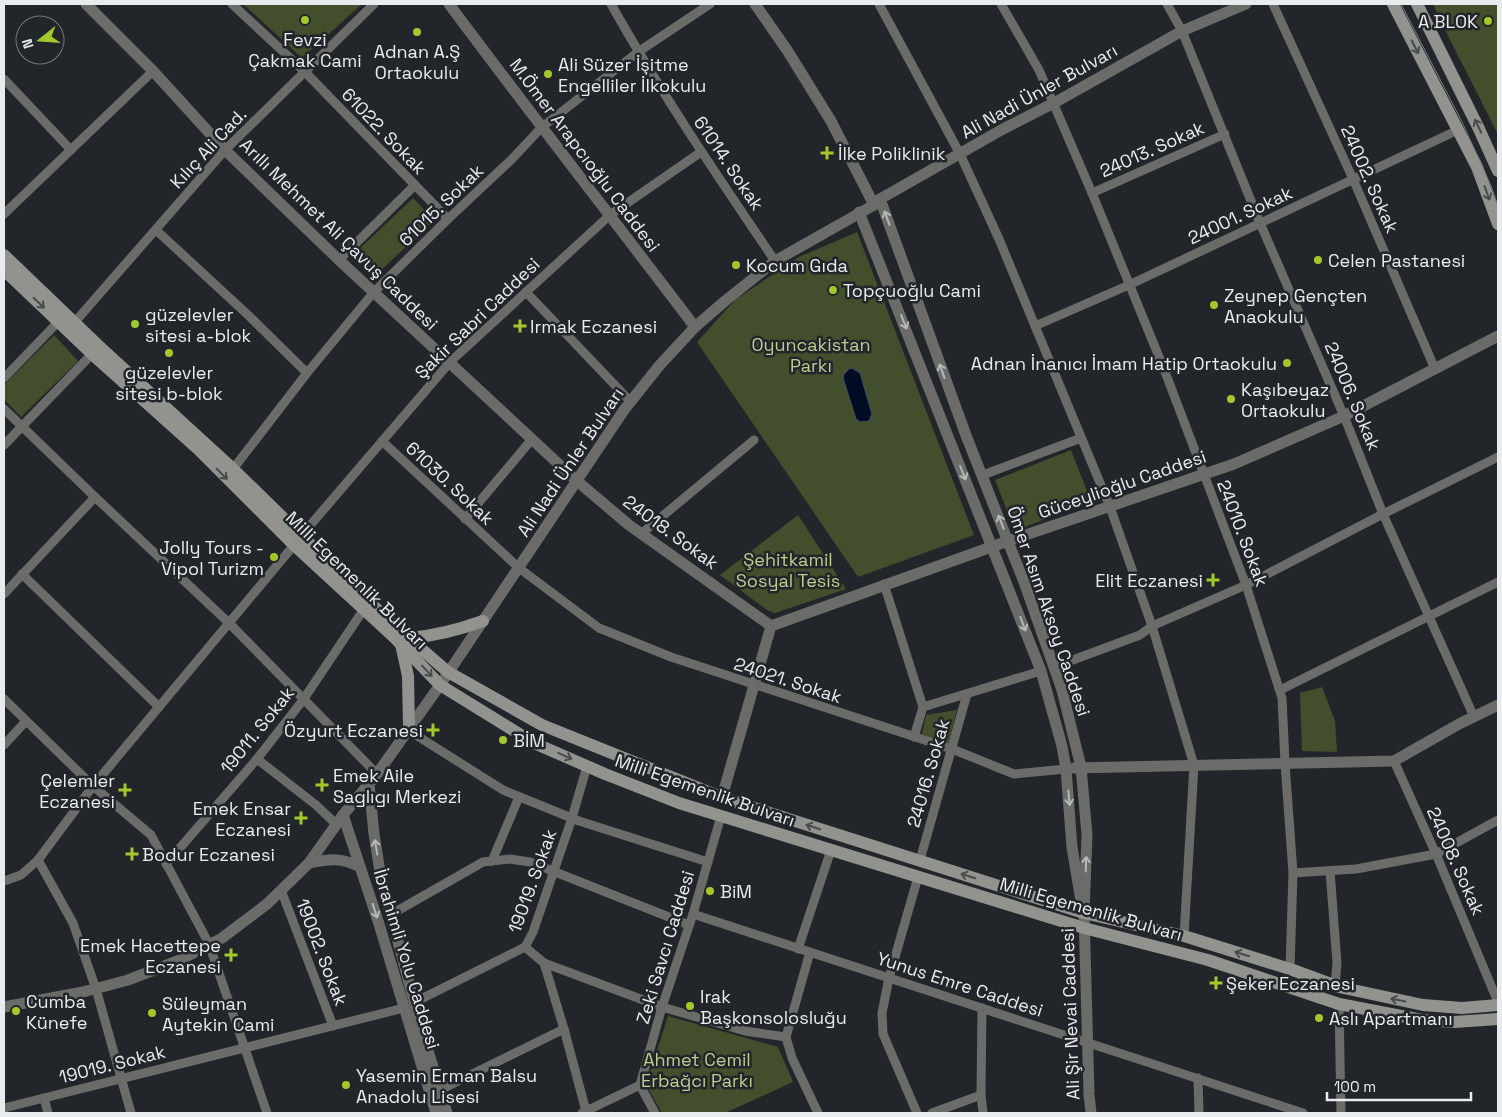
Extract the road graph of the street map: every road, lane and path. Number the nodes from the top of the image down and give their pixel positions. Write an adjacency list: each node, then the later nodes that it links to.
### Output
1 (86, 4): 17 (street, Arıllı Mehmet Ali Çavuş Caddesi)
2 (232, 4): 18 (street, 61022. Sokak)
3 (374, 4): 18 (street, Kılıç Ali Cad.)
4 (449, 4): 21 (street, M.Ömer Arapcıoğlu Caddesi)
5 (611, 4): 16 (street, 61014. Sokak)
6 (710, 4): 16 (street, 61015. Sokak)
7 (755, 4): 32 (street, Ömer Asım Aksoy Caddesi)
8 (879, 4): 27 (street)
9 (1001, 4): 20 (street, 24010. Sokak)
10 (1167, 4): 15 (street, 24006. Sokak)
11 (1246, 4): 15 (street, Ali Nadi Ünler Bulvarı)
12 (1273, 4): 29 (street, 24002. Sokak)
13 (1393, 4): 22 (main road, one-way to 22)
14 (1417, 4): 28 (main road, one-way to 14)
15 (1182, 31): 20 (street, Ali Nadi Ünler Bulvarı); 23 (street, 24006. Sokak)
16 (638, 52): 21 (street, 61015. Sokak); 26 (street, 61014. Sokak)
17 (153, 71): 24 (street); 25 (street, Arıllı Mehmet Ali Çavuş Caddesi)
18 (305, 72): 25 (street, Kılıç Ali Cad.); 30 (street, 61022. Sokak)
19 (4, 79): 24 (street)
20 (1054, 103): 27 (street, Ali Nadi Ünler Bulvarı); 31 (street, 24010. Sokak)
21 (541, 128): 35 (street, M.Ömer Arapcıoğlu Caddesi); 36 (street, 61015. Sokak)
22 (1458, 130): 29 (street, 24001. Sokak); 38 (main road, one-way to 38)
23 (1225, 134): 31 (street, 24013. Sokak); 37 (street, 24006. Sokak)
24 (71, 150): 34 (street)
25 (226, 150): 39 (street, Kılıç Ali Cad.); 41 (street, Arıllı Mehmet Ali Çavuş Caddesi)
26 (701, 152): 35 (street, Şakir Sabri Caddesi); 42 (street, 61014. Sokak)
27 (960, 154): 32 (street, Ali Nadi Ünler Bulvarı); 49 (street)
28 (1498, 171)
29 (1353, 179): 37 (street, 24001. Sokak); 54 (street, 24002. Sokak)
30 (414, 185): 36 (street, 61022. Sokak); 41 (street)
31 (1092, 193): 44 (street, 24010. Sokak)
32 (877, 202): 33 (street, Ali Nadi Ünler Bulvarı); 68 (street, Ömer Asım Aksoy Caddesi, one-way to 32)
33 (859, 212): 42 (street, Ali Nadi Ünler Bulvarı); 78 (street, Ömer Asım Aksoy Caddesi, one-way to 78)
34 (4, 214)
35 (610, 215): 45 (street, Şakir Sabri Caddesi); 50 (street, M.Ömer Arapcıoğlu Caddesi)
36 (448, 219): 46 (street, 61015. Sokak)
37 (1260, 223): 44 (street, 24001. Sokak); 59 (street, 24006. Sokak)
38 (1498, 224)
39 (156, 230): 48 (street, Kılıç Ali Cad.); 55 (street)
40 (4, 255): 48 (main road, Milli Egemenlik Bulvarı)
41 (339, 260): 46 (street, Arıllı Mehmet Ali Çavuş Caddesi)
42 (775, 261): 50 (street, Ali Nadi Ünler Bulvarı)
43 (4, 270): 47 (main road, Milli Egemenlik Bulvarı, one-way to 47)
44 (1129, 285): 49 (street, 24001. Sokak); 69 (street, 24010. Sokak)
45 (526, 292): 53 (street, Şakir Sabri Caddesi); 57 (street)
46 (372, 293): 53 (street, Arıllı Mehmet Ali Çavuş Caddesi); 55 (street, 61015. Sokak)
47 (58, 322): 52 (main road, Milli Egemenlik Bulvarı); 56 (street)
48 (74, 323): 67 (main road, Milli Egemenlik Bulvarı)
49 (1035, 326): 61 (street)
50 (695, 328): 57 (street, Ali Nadi Ünler Bulvarı)
51 (1498, 336): 54 (street, Güceylioğlu Caddesi)
52 (92, 354): 60 (street); 76 (main road, Milli Egemenlik Bulvarı, one-way to 76)
53 (450, 362): 62 (street, Arıllı Mehmet Ali Çavuş Caddesi); 64 (street, Şakir Sabri Caddesi)
54 (1435, 369): 59 (street, Güceylioğlu Caddesi)
55 (307, 373): 67 (street, 61015. Sokak)
56 (4, 378)
57 (630, 402): 70 (street, Ali Nadi Ünler Bulvarı)
58 (4, 409): 60 (street)
59 (1344, 416): 69 (street, Güceylioğlu Caddesi); 73 (street, 24006. Sokak)
60 (21, 427): 65 (street); 71 (street)
61 (1081, 438): 68 (street); 72 (street)
62 (532, 439): 70 (street, Arıllı Mehmet Ali Çavuş Caddesi); 74 (street)
63 (754, 440): 75 (street)
64 (382, 441): 74 (street, 61030. Sokak); 76 (street, Şakir Sabri Caddesi)
65 (4, 445)
66 (1498, 457): 73 (street)
67 (233, 469): 76 (main road, Milli Egemenlik Bulvarı)
68 (983, 475): 77 (street, Ömer Asım Aksoy Caddesi, one-way to 68)
69 (1204, 475): 72 (street, Güceylioğlu Caddesi); 83 (street, 24010. Sokak)
70 (577, 481): 75 (street, 24018. Sokak); 79 (street, Ali Nadi Ünler Bulvarı)
71 (94, 497): 80 (street); 88 (street)
72 (1110, 507): 77 (street, Güceylioğlu Caddesi); 90 (street)
73 (1383, 514): 83 (street); 86 (street, 24006. Sokak)
74 (465, 518): 79 (street, 61030. Sokak)
75 (641, 534): 89 (street, 24018. Sokak)
76 (298, 540): 85 (main road, Milli Egemenlik Bulvarı); 88 (street, Şakir Sabri Caddesi); 91 (main road, Milli Egemenlik Bulvarı)
77 (1008, 540): 78 (street, Güceylioğlu Caddesi); 92 (street, Ömer Asım Aksoy Caddesi)
78 (993, 547): 82 (street, Güceylioğlu Caddesi); 93 (street, Ömer Asım Aksoy Caddesi, one-way to 93)
79 (519, 568): 87 (street, Ali Nadi Ünler Bulvarı); 96 (street, 24021. Sokak)
80 (22, 574): 84 (street); 102 (street)
81 (1498, 582): 86 (street)
82 (884, 584): 89 (street, Güceylioğlu Caddesi); 103 (street)
83 (1246, 585): 90 (street); 97 (street, 24010. Sokak)
84 (4, 594)
85 (364, 609): 91 (main road, Milli Egemenlik Bulvarı); 100 (street, 19011. Sokak)
86 (1428, 617): 97 (street); 104 (street, 24006. Sokak)
87 (483, 621): 91 (main road); 94 (street, Ali Nadi Ünler Bulvarı)
88 (229, 623): 100 (street); 102 (street, Şakir Sabri Caddesi)
89 (771, 626): 96 (street)
90 (1152, 626): 92 (street); 113 (street)
91 (405, 641): 94 (main road, Milli Egemenlik Bulvarı); 95 (main road, Milli Egemenlik Bulvarı, one-way to 95); 106 (main road)
92 (1054, 668): 115 (street, Ömer Asım Aksoy Caddesi)
93 (1041, 671): 98 (street); 116 (street, Ömer Asım Aksoy Caddesi)
94 (448, 672): 95 (street, Ali Nadi Ünler Bulvarı); 121 (main road, Milli Egemenlik Bulvarı)
95 (440, 686): 106 (street, Ali Nadi Ünler Bulvarı); 114 (main road, Milli Egemenlik Bulvarı, one-way to 114)
96 (754, 686): 107 (street, 24021. Sokak); 121 (street)
97 (1280, 690): 112 (street, 24010. Sokak)
98 (967, 694): 103 (street); 109 (street, 24016. Sokak)
99 (4, 699): 105 (street)
100 (303, 700): 110 (street, 19011. Sokak); 117 (street)
101 (1498, 705): 104 (street)
102 (159, 707): 119 (street, Şakir Sabri Caddesi)
103 (923, 707): 107 (street)
104 (1474, 717): 111 (street)
105 (26, 721): 108 (street); 119 (street)
106 (409, 729): 117 (street, Ali Nadi Ünler Bulvarı); 120 (street)
107 (914, 737): 109 (street, 24021. Sokak)
108 (4, 745)
109 (952, 750): 116 (street, 24021. Sokak); 129 (street, 24016. Sokak)
110 (256, 759): 124 (street); 133 (street, 19011. Sokak)
111 (1394, 761): 112 (street); 127 (street, 24008. Sokak)
112 (1285, 763): 113 (street); 137 (street, 24010. Sokak)
113 (1194, 765): 115 (street); 146 (street)
114 (587, 766): 122 (main road, Milli Egemenlik Bulvarı); 123 (street, 19019. Sokak)
115 (1081, 767): 116 (street); 141 (street, Ömer Asım Aksoy Caddesi, one-way to 115)
116 (1066, 769): 141 (street, Ömer Asım Aksoy Caddesi, one-way to 141)
117 (377, 774): 118 (street, Ali Nadi Ünler Bulvarı)
118 (369, 784): 124 (street, Ali Nadi Ünler Bulvarı); 143 (street, one-way to 118)
119 (93, 786): 128 (street, Şakir Sabri Caddesi); 133 (street)
120 (519, 797): 123 (street); 130 (street)
121 (722, 797): 129 (main road, Milli Egemenlik Bulvarı, one-way to 121)
122 (721, 816): 126 (main road, Milli Egemenlik Bulvarı); 131 (street, Zeki Savcı Caddesi)
123 (572, 818): 131 (street); 135 (street, 19019. Sokak)
124 (340, 820): 132 (street, Ali Nadi Ünler Bulvarı); 134 (street, İbrahimli Yolu Caddesi)
125 (1498, 820): 127 (street)
126 (831, 850): 138 (main road, Milli Egemenlik Bulvarı); 149 (street)
127 (1436, 854): 136 (street); 157 (street, 24008. Sokak)
128 (38, 860): 139 (street, Şakir Sabri Caddesi); 155 (street)
129 (920, 860): 141 (main road, Milli Egemenlik Bulvarı, one-way to 129)
130 (492, 861): 135 (street); 143 (street)
131 (708, 862): 142 (street, Zeki Savcı Caddesi)
132 (308, 863): 134 (street); 140 (street, Ali Nadi Ünler Bulvarı)
133 (166, 864): 147 (street)
134 (360, 867): 161 (street, İbrahimli Yolu Caddesi, one-way to 161)
135 (553, 870): 144 (street); 148 (street, 19019. Sokak)
136 (1330, 871): 137 (street); 154 (street)
137 (1294, 873): 152 (street, 24010. Sokak)
138 (918, 877): 145 (main road, Milli Egemenlik Bulvarı); 153 (street)
139 (4, 881)
140 (281, 890): 147 (street, Ali Nadi Ünler Bulvarı); 164 (street, 19002. Sokak)
141 (1084, 913): 145 (street, Ali Şir Nevai Caddesi); 146 (main road, Milli Egemenlik Bulvarı)
142 (693, 914): 144 (street, Zeki Savcı Caddesi); 149 (street, Yunus Emre Caddesi)
143 (390, 915): 156 (street)
144 (690, 925): 160 (street, Zeki Savcı Caddesi)
145 (1084, 928): 158 (main road, Milli Egemenlik Bulvarı); 167 (street, Ali Şir Nevai Caddesi)
146 (1184, 936): 152 (main road, Milli Egemenlik Bulvarı, one-way to 146)
147 (209, 944): 155 (street, Ali Nadi Ünler Bulvarı); 168 (street)
148 (525, 948): 151 (street); 156 (street, 19019. Sokak)
149 (798, 949): 150 (street, Yunus Emre Caddesi)
150 (810, 952): 153 (street, Yunus Emre Caddesi); 166 (street)
151 (544, 963): 160 (street); 165 (street)
152 (1290, 969): 154 (main road, Milli Egemenlik Bulvarı)
153 (889, 978): 162 (street, Yunus Emre Caddesi); 184 (street)
154 (1335, 986): 157 (main road, Milli Egemenlik Bulvarı, one-way to 154)
155 (96, 989): 159 (street, Ali Nadi Ünler Bulvarı); 169 (street)
156 (415, 1002): 172 (street)
157 (1498, 1003)
158 (1339, 1004): 163 (main road, Milli Egemenlik Bulvarı); 190 (street)
159 (4, 1007)
160 (662, 1007): 166 (street); 171 (street, Zeki Savcı Caddesi)
161 (404, 1008): 164 (street, 19019. Sokak); 180 (street, İbrahimli Yolu Caddesi)
162 (982, 1008): 167 (street, Yunus Emre Caddesi); 173 (street)
163 (1498, 1019)
164 (333, 1026): 168 (street, 19019. Sokak)
165 (564, 1029): 172 (street); 176 (street)
166 (786, 1037): 183 (street)
167 (1087, 1042): 170 (street, Yunus Emre Caddesi); 187 (street, Ali Şir Nevai Caddesi)
168 (245, 1047): 169 (street, 19019. Sokak); 179 (street)
169 (121, 1078): 174 (street, 19019. Sokak); 178 (street)
170 (1198, 1078): 188 (street); 189 (street, Yunus Emre Caddesi)
171 (640, 1085): 176 (street); 182 (street)
172 (440, 1090): 181 (street)
173 (981, 1095): 185 (street); 186 (street)
174 (44, 1098): 175 (street, 19019. Sokak); 177 (street)
175 (4, 1108)
176 (584, 1112)
177 (48, 1113)
178 (131, 1113)
179 (267, 1113)
180 (436, 1113)
181 (447, 1113)
182 (655, 1113)
183 (818, 1113)
184 (917, 1113)
185 (932, 1113)
186 (983, 1113)
187 (1091, 1113)
188 (1199, 1113)
189 (1303, 1113)
190 (1341, 1113)

